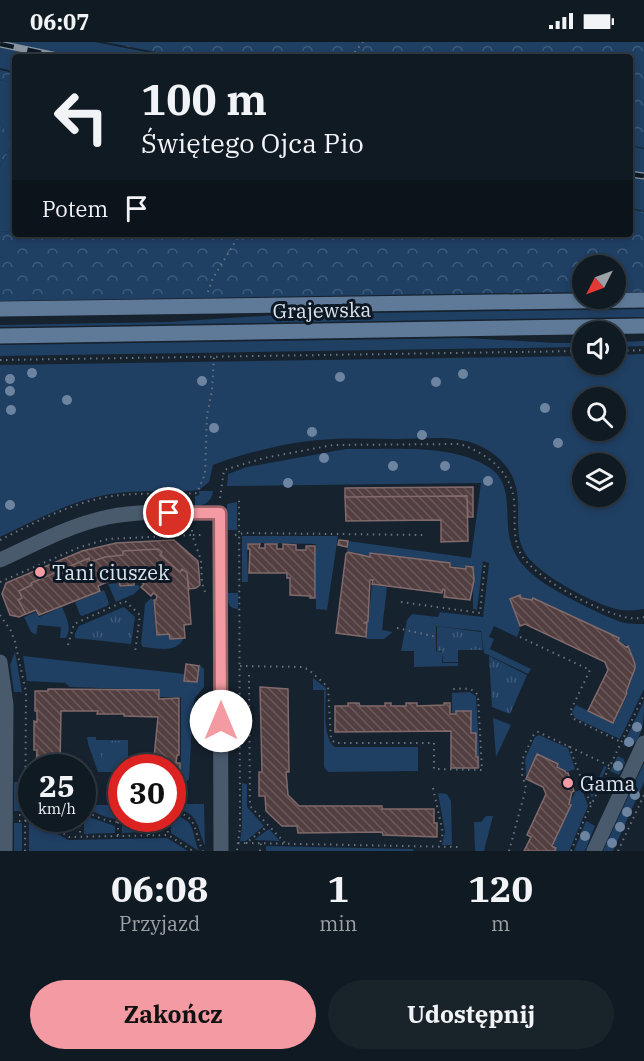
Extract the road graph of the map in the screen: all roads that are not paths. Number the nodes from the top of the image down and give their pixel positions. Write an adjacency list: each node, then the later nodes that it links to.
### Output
1 (644, 300): 2 (main road, Grajewska)
2 (0, 309)
3 (644, 326): 4 (main road, Grajewska)
4 (0, 336)
5 (0, 560): 8 (street)
6 (0, 663): 9 (street)
7 (644, 743): 10 (street)
8 (221, 846)
9 (5, 851)
10 (594, 851)

